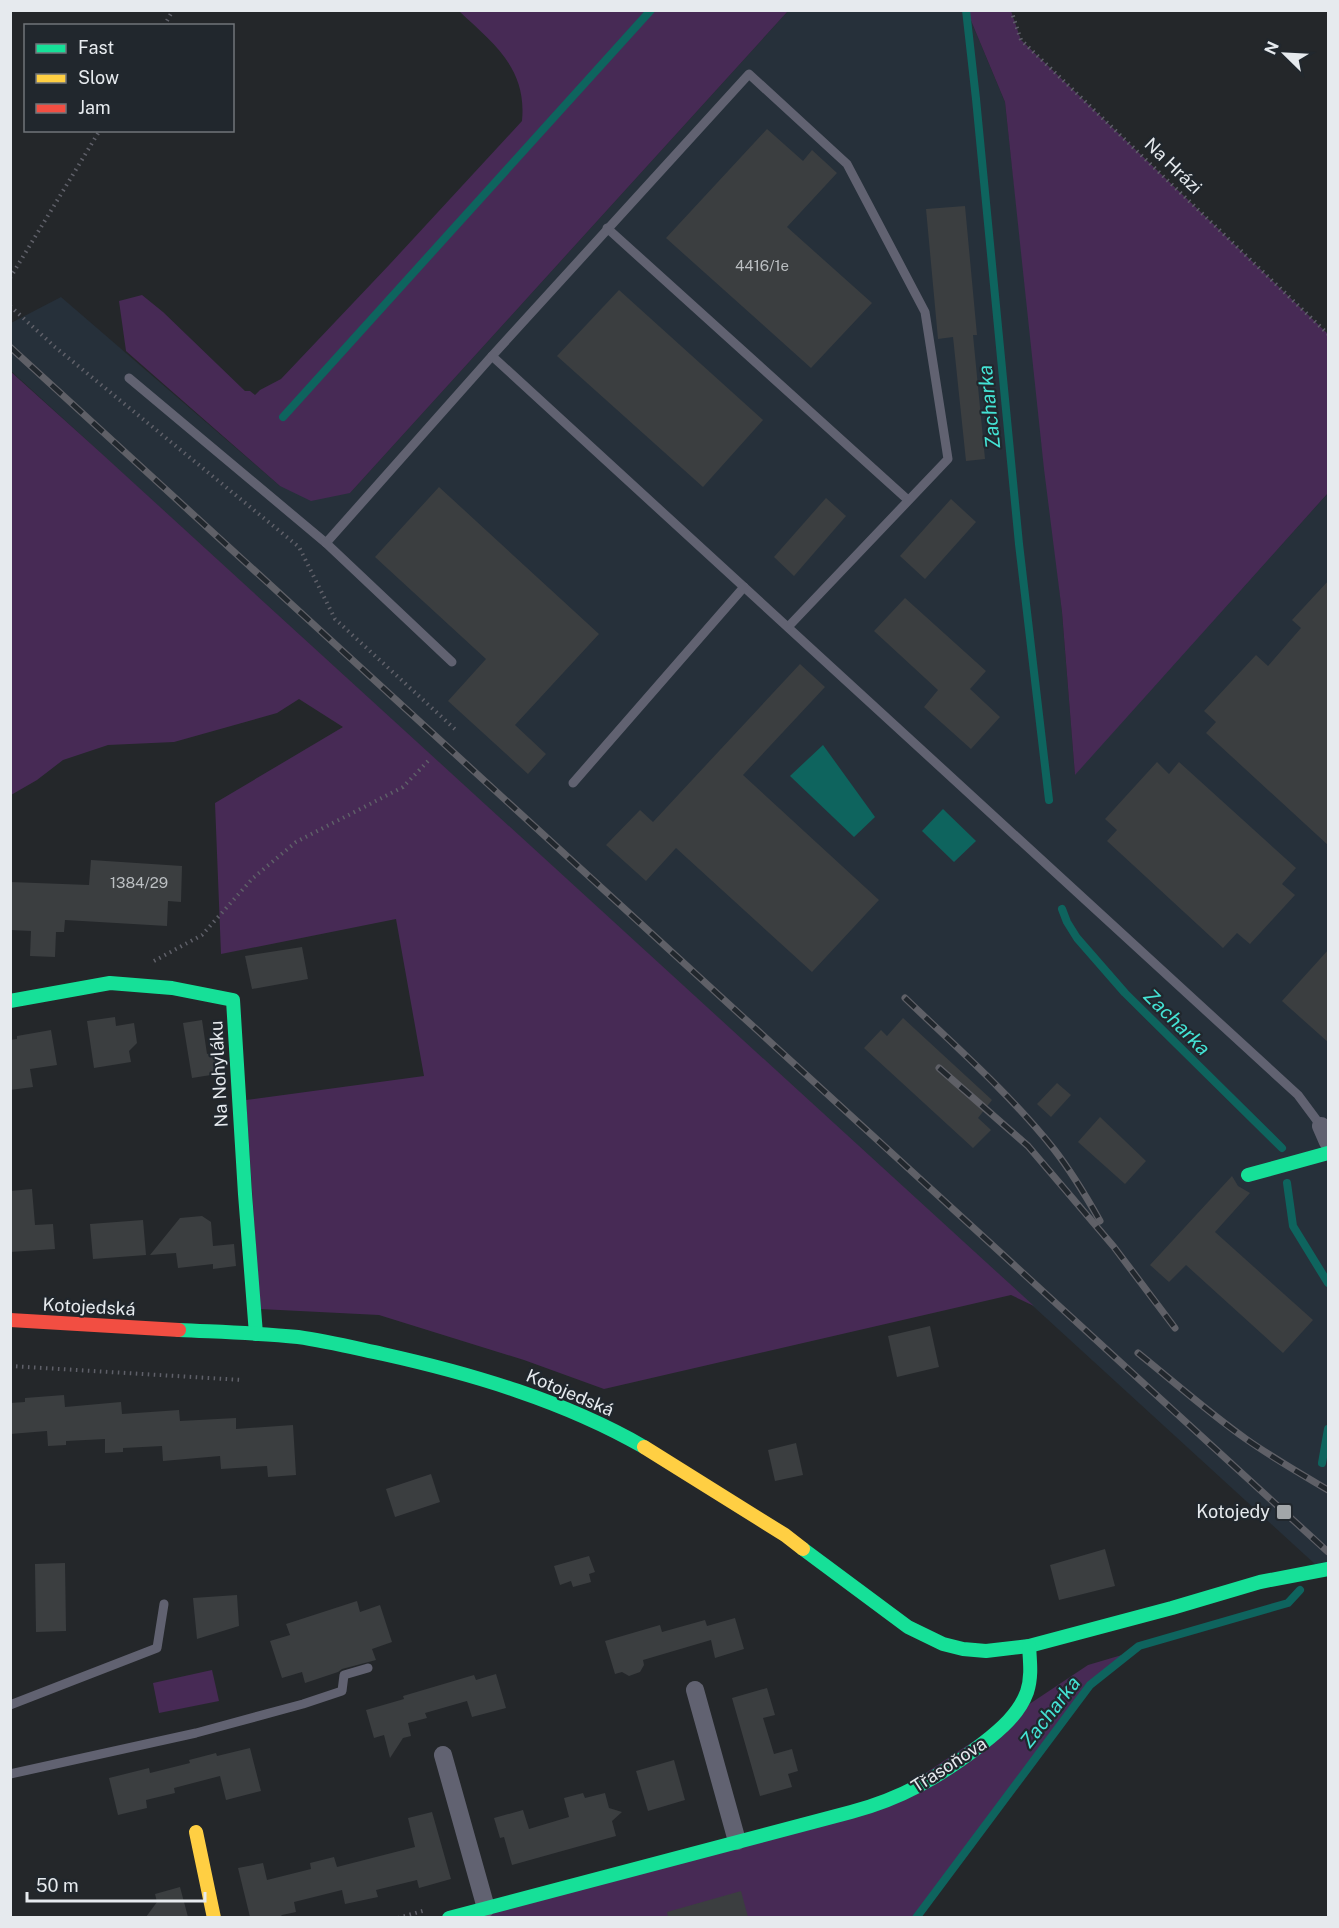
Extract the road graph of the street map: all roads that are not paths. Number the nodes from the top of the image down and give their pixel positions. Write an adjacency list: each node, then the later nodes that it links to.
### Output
1 (608, 228): 2 (lane); 4 (lane); 4 (lane)
2 (492, 356): 5 (lane); 6 (lane)
3 (129, 378): 5 (lane)
4 (908, 500): 7 (lane)
5 (326, 543): 8 (lane)
6 (744, 587): 7 (lane); 9 (lane)
7 (788, 627): 11 (lane)
8 (452, 662)
9 (573, 783)
10 (10, 1001): 15 (street, Na Nohyláku)
11 (1325, 1134)
12 (1329, 1153): 13 (street)
13 (1248, 1175)
14 (10, 1320): 15 (street, Kotojedská)
15 (256, 1334): 18 (street, Kotojedská)
16 (1329, 1569): 18 (street, Kotojedská)
17 (164, 1604): 21 (lane)
18 (1029, 1646): 25 (street, Třasoňova)
19 (368, 1668): 23 (lane)
20 (695, 1690): 25 (street)
21 (10, 1705)
22 (443, 1755): 26 (street)
23 (10, 1774)
24 (196, 1832): 27 (street)
25 (737, 1841): 26 (street, Třasoňova)
26 (486, 1908): 28 (street, Třasoňova)
27 (213, 1917)
28 (449, 1917)

